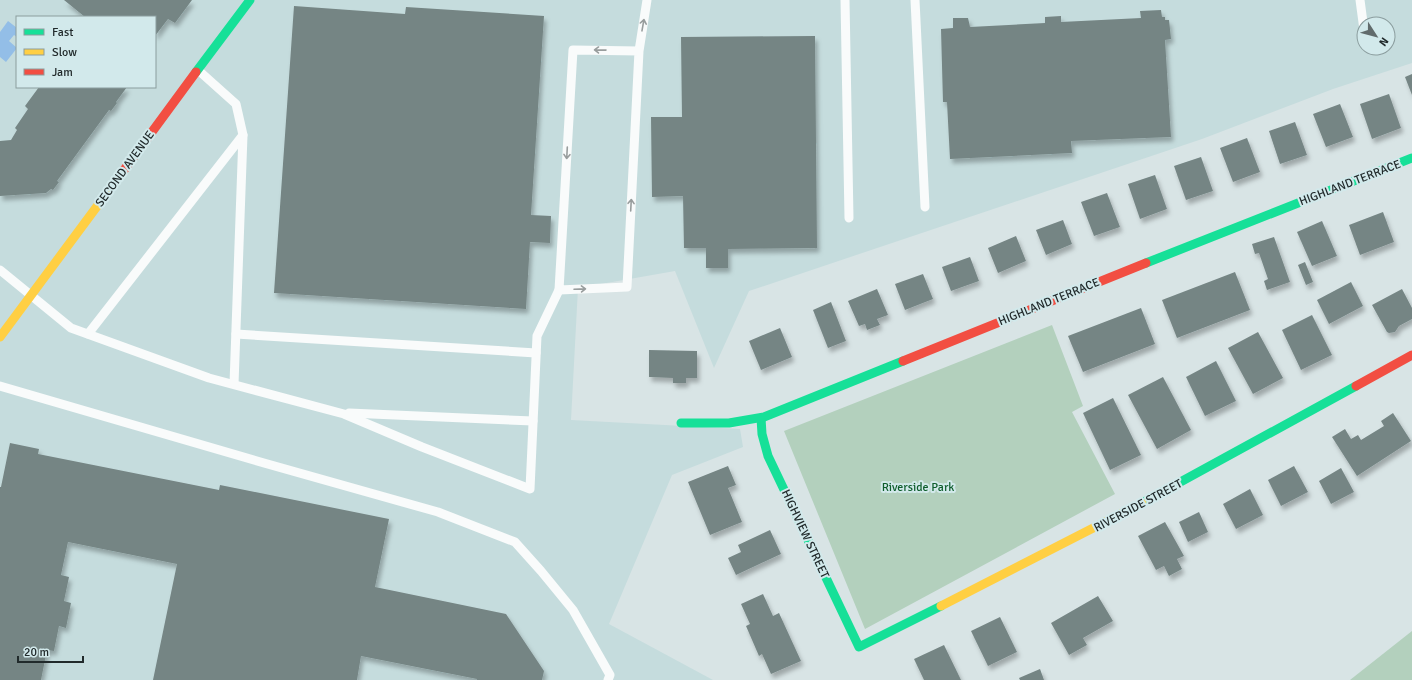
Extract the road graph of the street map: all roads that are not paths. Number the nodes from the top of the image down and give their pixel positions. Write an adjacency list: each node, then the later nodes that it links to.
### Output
1 (250, 0): 8 (street, SECOND AVENUE)
2 (647, 0): 7 (lane, one-way to 2)
3 (845, 0): 12 (lane)
4 (914, 0): 11 (lane)
5 (1360, 0): 6 (lane)
6 (1362, 16)
7 (639, 51): 14 (lane, one-way to 7); 14 (lane, one-way to 14)
8 (198, 70): 9 (lane); 15 (street, SECOND AVENUE)
9 (243, 135): 16 (lane); 17 (lane)
10 (1412, 158): 24 (street, HIGHLAND TERRACE)
11 (925, 207)
12 (849, 218)
13 (0, 270): 15 (lane)
14 (560, 290): 19 (lane)
15 (31, 296): 16 (lane); 18 (street, SECOND AVENUE)
16 (88, 334): 21 (lane)
17 (236, 334): 19 (lane); 21 (lane)
18 (0, 337)
19 (536, 353): 25 (lane)
20 (1412, 355): 27 (street, RIVERSIDE STREET)
21 (234, 384): 23 (lane)
22 (0, 386): 28 (lane)
23 (340, 413): 25 (lane); 25 (lane)
24 (761, 418): 26 (street, HIGHLAND TERRACE); 27 (street, HIGHVIEW STREET)
25 (533, 421)
26 (681, 423)
27 (859, 647)
28 (608, 680)

